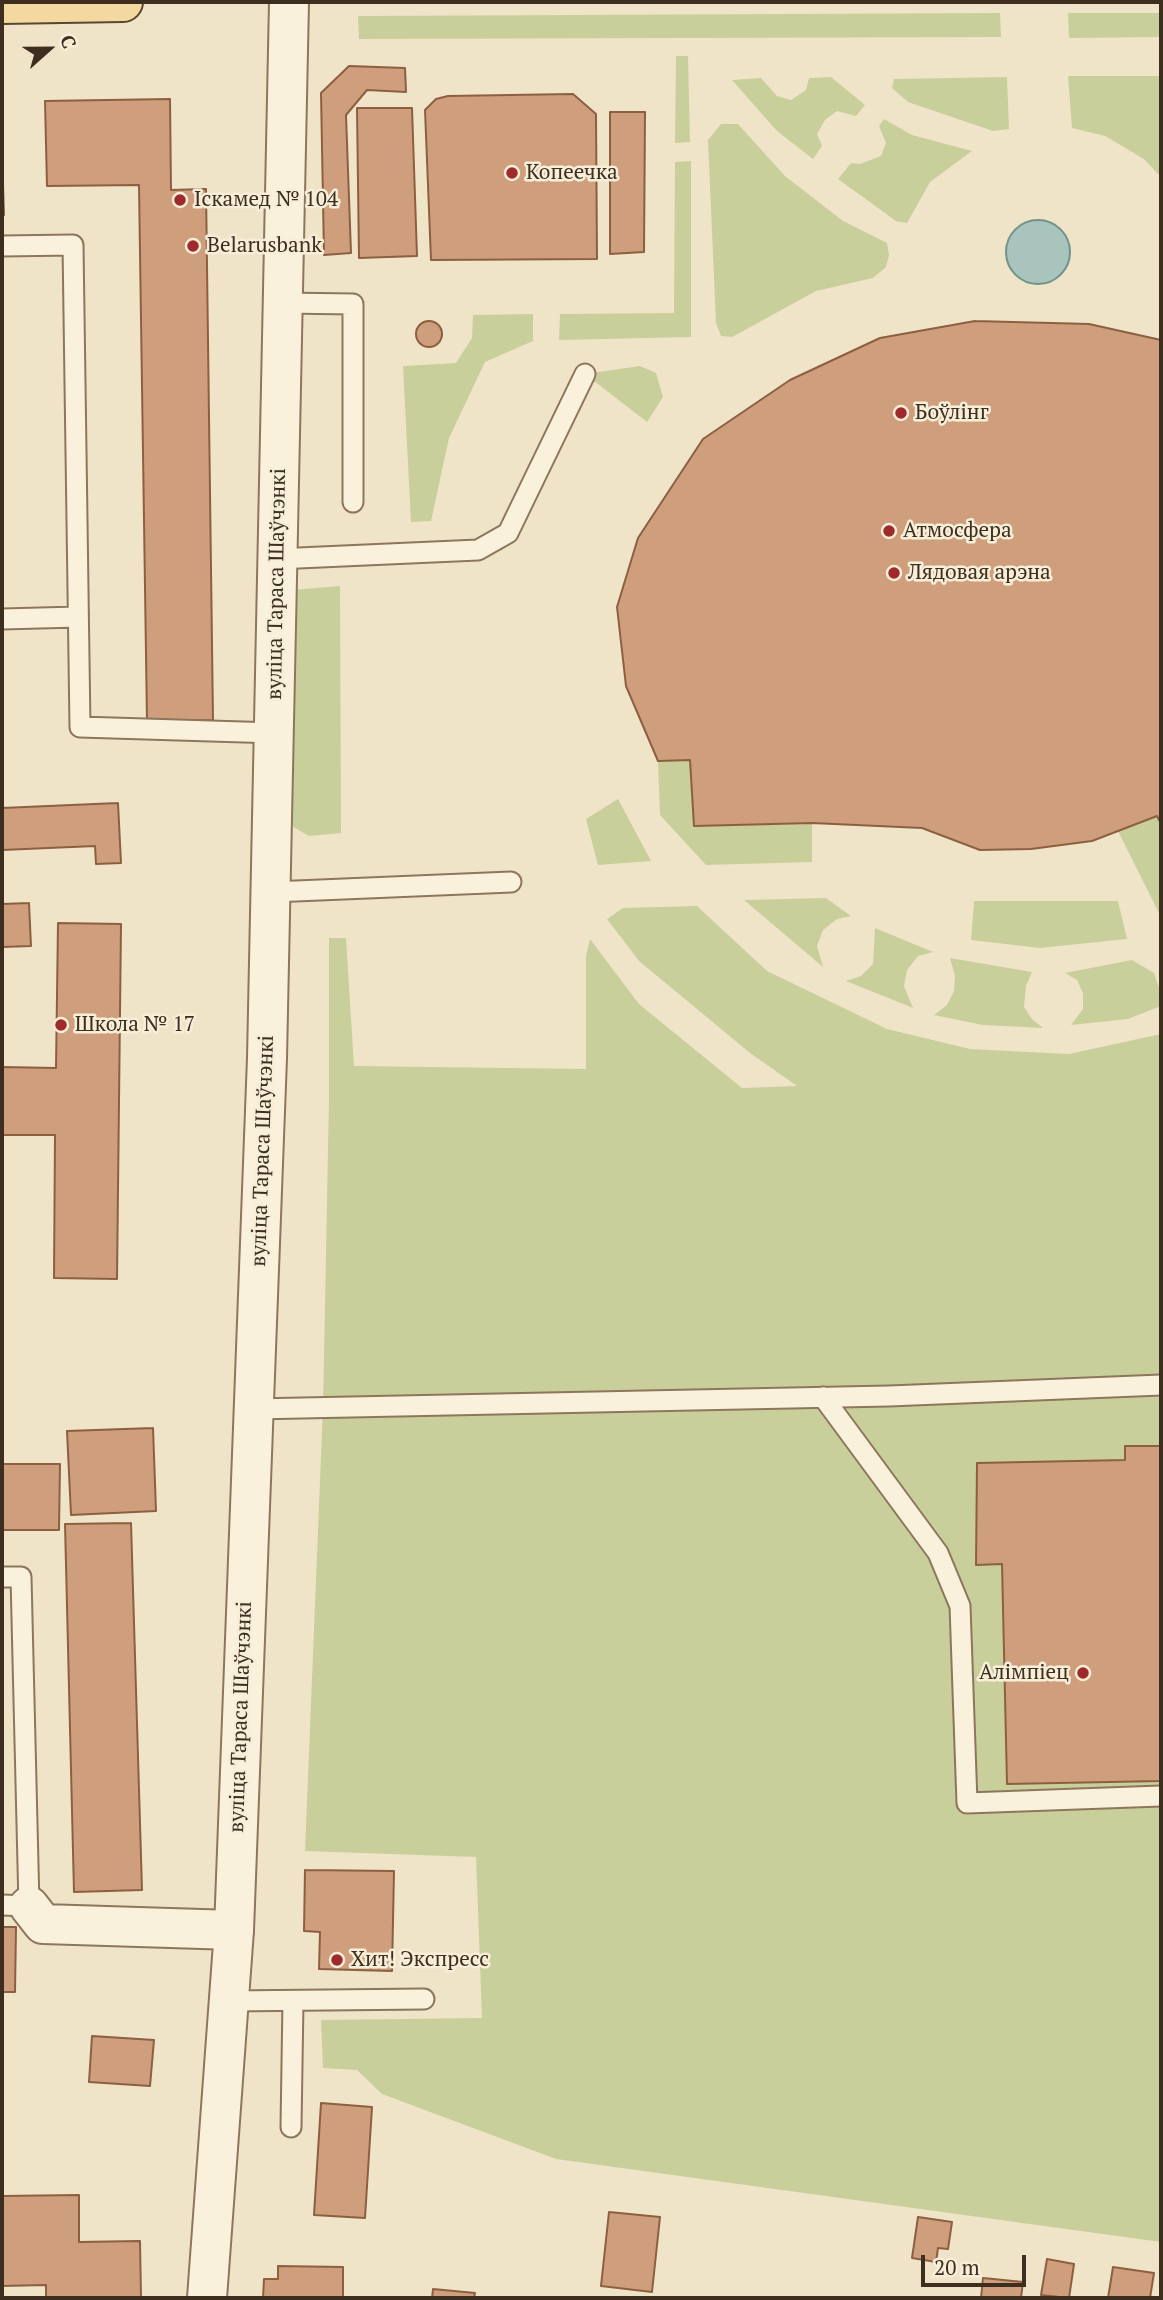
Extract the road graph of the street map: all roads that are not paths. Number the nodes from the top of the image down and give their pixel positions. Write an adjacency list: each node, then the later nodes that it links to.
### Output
1 (123, 2): 3 (main road)
2 (289, 2): 5 (street, вуліца Тараса Шаўчэнкі)
3 (2, 4)
4 (2, 246): 9 (lane)
5 (283, 303): 7 (lane); 8 (street, вуліца Тараса Шаўчэнкі)
6 (585, 374): 8 (lane)
7 (353, 502)
8 (276, 559): 11 (street, вуліца Тараса Шаўчэнкі)
9 (78, 617): 10 (lane); 11 (lane)
10 (2, 619)
11 (276, 733): 13 (street, вуліца Тараса Шаўчэнкі)
12 (511, 883): 13 (lane)
13 (272, 892): 16 (street, вуліца Тараса Шаўчэнкі)
14 (1161, 1385): 15 (lane)
15 (823, 1397): 16 (lane); 18 (lane)
16 (253, 1409): 20 (street, вуліца Тараса Шаўчэнкі)
17 (2, 1577): 19 (lane)
18 (1161, 1797)
19 (16, 1905): 20 (street)
20 (234, 1930): 22 (street, вуліца Тараса Шаўчэнкі)
21 (424, 1999): 23 (lane)
22 (229, 2001): 23 (lane); 25 (street, вуліца Тараса Шаўчэнкі)
23 (293, 2001): 24 (lane)
24 (291, 2127)
25 (207, 2298)

